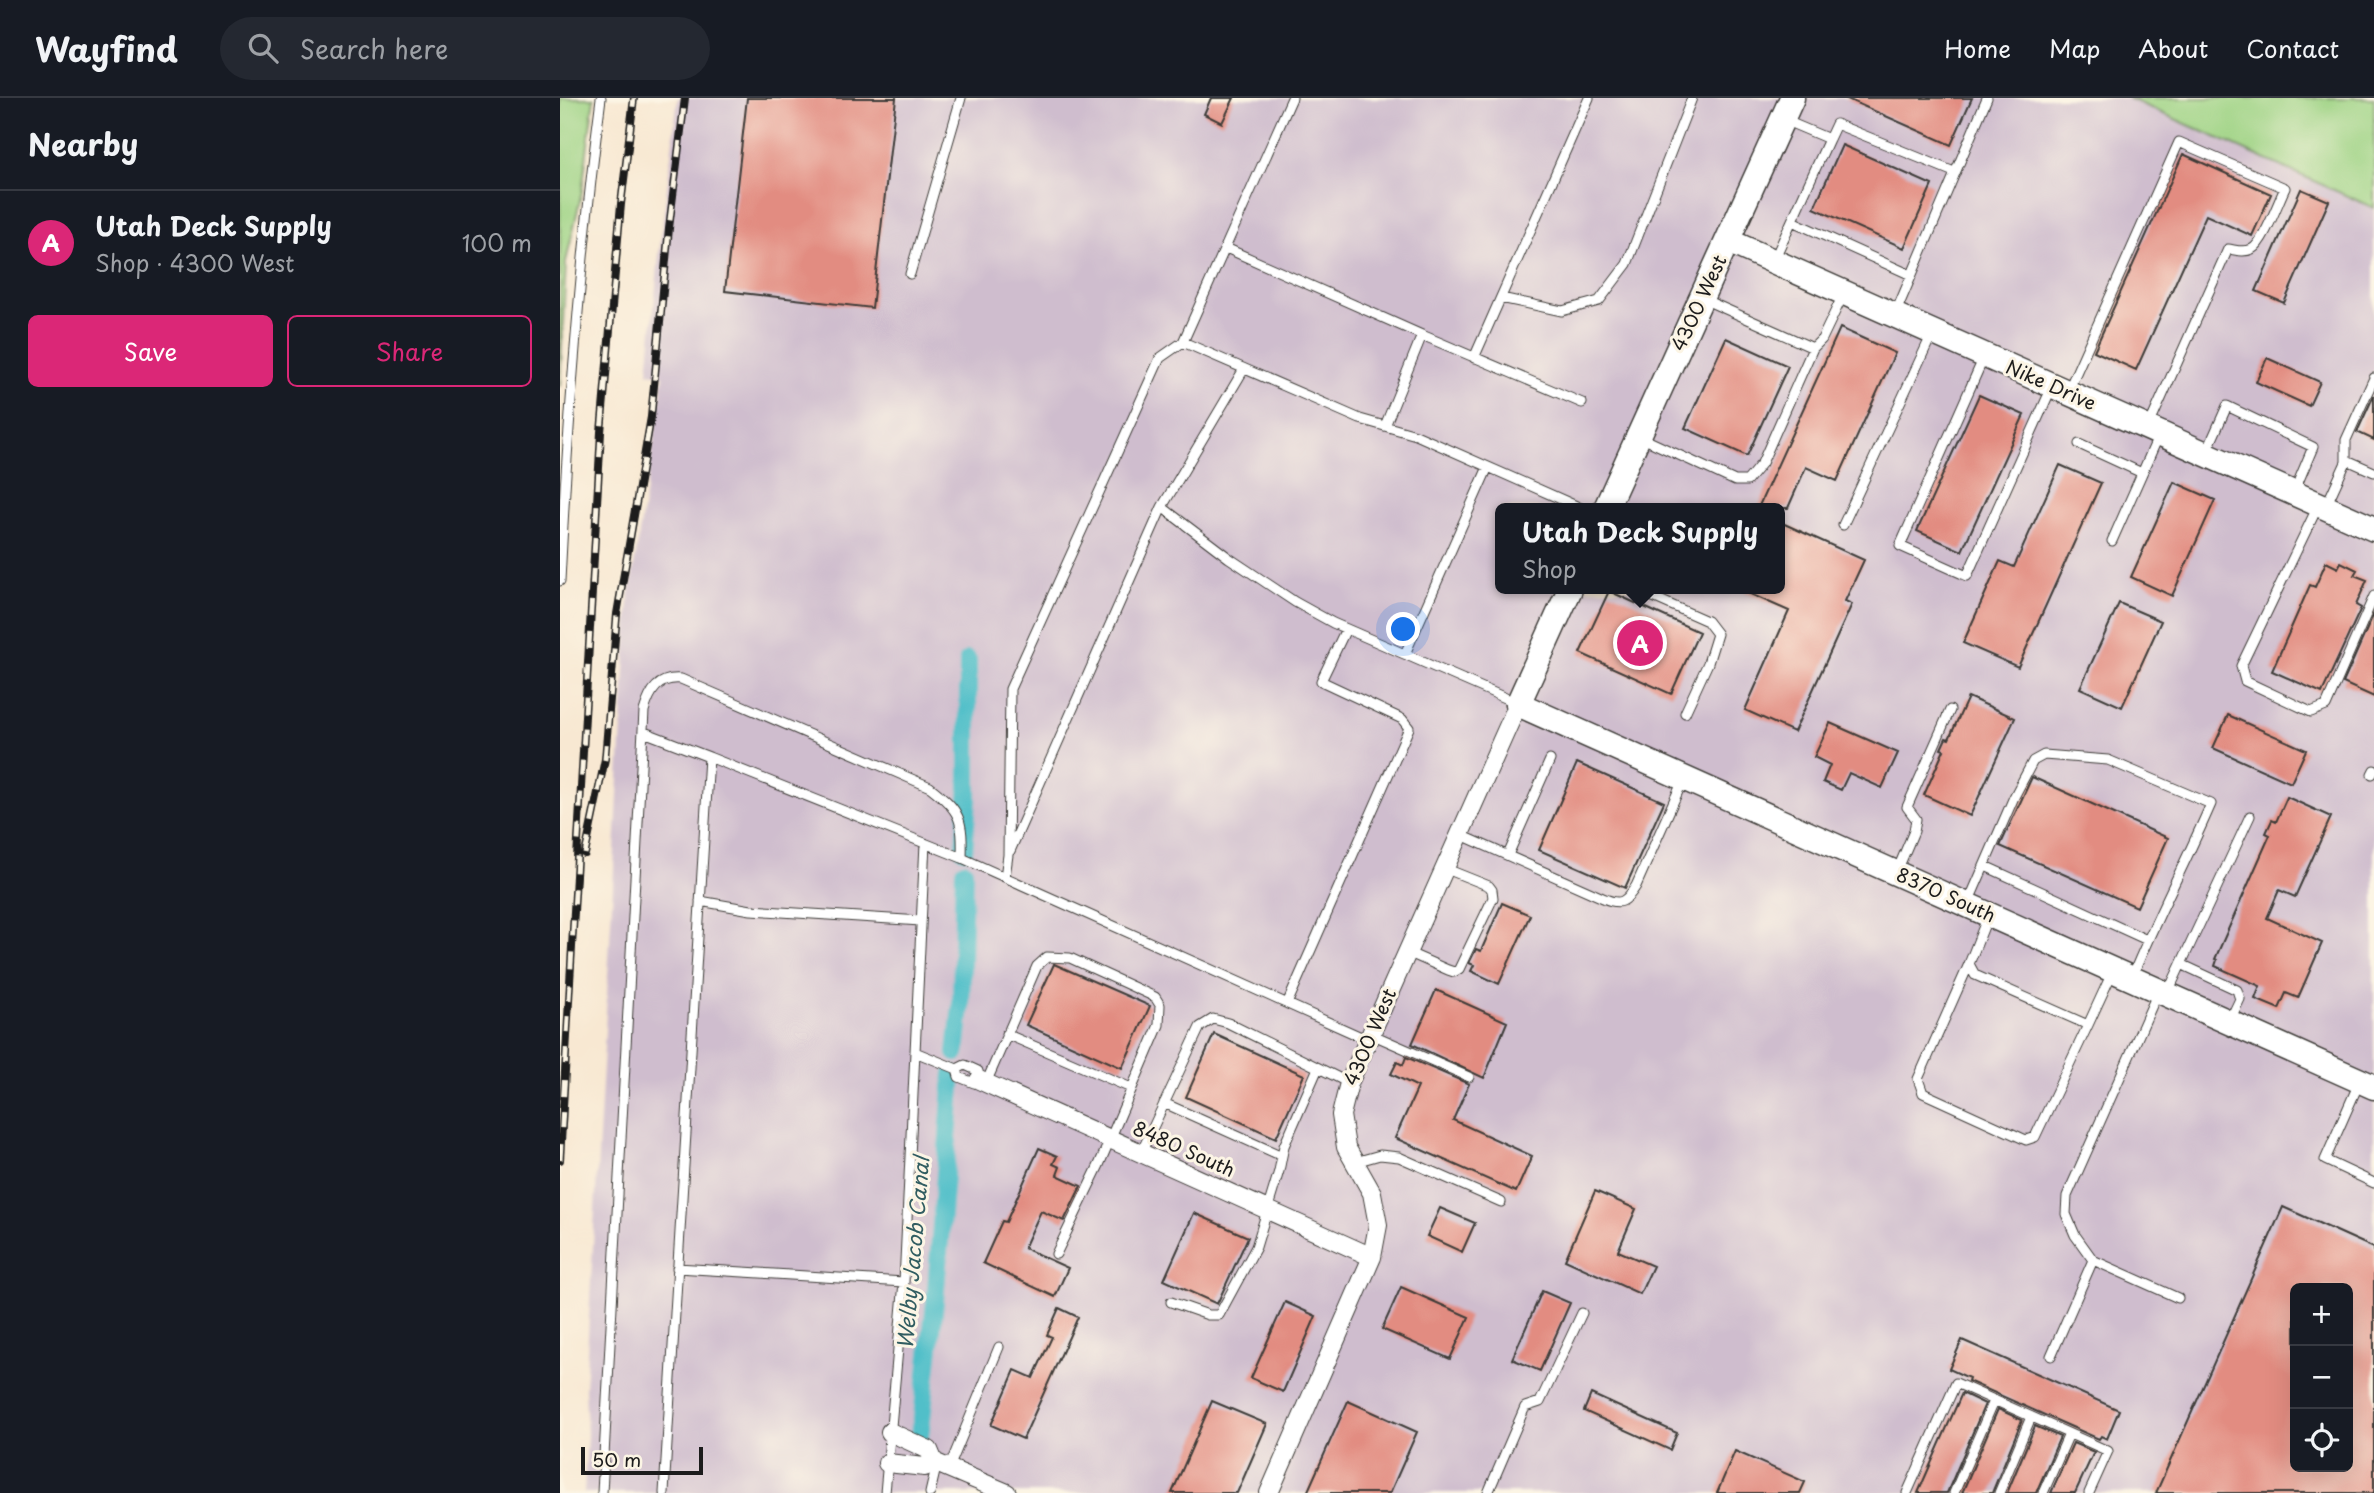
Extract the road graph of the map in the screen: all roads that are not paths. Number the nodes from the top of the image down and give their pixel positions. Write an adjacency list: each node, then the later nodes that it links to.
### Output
1 (601, 98): 47 (lane)
2 (961, 98): 14 (lane)
3 (1292, 98): 12 (lane)
4 (1589, 98): 17 (lane)
5 (1692, 98): 17 (lane)
6 (1987, 98): 9 (lane)
7 (1787, 109): 8 (lane); 11 (street, 4300 West)
8 (1829, 139): 9 (lane); 10 (lane)
9 (1954, 173): 15 (lane)
10 (1792, 221): 13 (lane); 15 (lane)
11 (1728, 242): 13 (street, Nike Drive); 18 (street, 4300 West)
12 (1226, 248): 21 (lane); 22 (lane)
13 (1773, 262): 16 (street, Nike Drive)
14 (910, 274)
15 (1911, 275): 19 (lane)
16 (1844, 293): 19 (street, Nike Drive); 23 (lane)
17 (1501, 298): 25 (lane)
18 (1702, 298): 23 (lane); 32 (street, 4300 West)
19 (1895, 316): 20 (street, Nike Drive)
20 (1932, 332): 24 (street, Nike Drive); 44 (lane)
21 (1422, 335): 25 (lane); 30 (lane)
22 (1183, 342): 26 (lane); 63 (lane)
23 (1812, 348): 32 (lane)
24 (1985, 356): 28 (street, Nike Drive); 28 (lane)
25 (1474, 358): 29 (lane)
26 (1244, 369): 30 (lane); 43 (lane)
27 (2374, 378): 35 (lane)
28 (2060, 389): 31 (street, Nike Drive); 31 (lane)
29 (1582, 403)
30 (1385, 426): 36 (lane)
31 (2154, 431): 34 (street, Nike Drive); 38 (lane)
32 (1639, 436): 41 (street, 4300 West)
33 (2079, 444): 38 (lane)
34 (2206, 454): 39 (street, Nike Drive); 39 (lane)
35 (2346, 461): 37 (lane); 42 (lane)
36 (1488, 467): 40 (lane); 52 (lane)
37 (2374, 472)
38 (2142, 473): 46 (lane)
39 (2294, 493): 42 (street, Nike Drive)
40 (1570, 503)
41 (1608, 503)
42 (2322, 506): 45 (street, Nike Drive); 50 (lane)
43 (1162, 507): 51 (lane); 63 (lane)
44 (1843, 525)
45 (2374, 529)
46 (2112, 541)
47 (560, 581)
48 (1568, 594): 53 (street, 4300 West)
49 (1646, 594): 55 (lane)
50 (2374, 596)
51 (1346, 629): 52 (lane); 79 (lane)
52 (1405, 654): 53 (lane)
53 (1518, 704): 59 (street, 8370 South); 61 (street, 4300 West)
54 (1950, 710): 68 (lane)
55 (1685, 713)
56 (644, 732): 57 (lane); 65 (lane); 116 (lane)
57 (709, 757): 62 (lane); 70 (lane)
58 (1550, 760): 64 (lane)
59 (1684, 778): 64 (lane); 68 (street, 8370 South)
60 (2250, 816): 76 (lane)
61 (1459, 834): 64 (lane); 67 (street, 4300 West)
62 (925, 843): 65 (lane); 72 (lane)
63 (1008, 855): 69 (lane)
64 (1508, 855)
65 (962, 858): 69 (lane)
66 (1985, 866): 71 (lane); 73 (lane); 73 (lane)
67 (1444, 868): 74 (street, 4300 West); 74 (lane)
68 (1896, 873): 71 (street, 8370 South)
69 (1005, 877): 79 (lane)
70 (700, 901): 72 (lane); 102 (lane)
71 (1978, 909): 75 (lane); 77 (street, 8370 South)
72 (921, 920): 84 (lane)
73 (2147, 940): 77 (lane)
74 (1407, 952): 83 (street, 4300 West)
75 (1969, 964): 81 (lane); 81 (lane)
76 (2181, 964): 78 (lane); 80 (lane)
77 (2122, 974): 78 (street, 8370 South); 81 (lane)
78 (2163, 992): 80 (street, 8370 South); 101 (lane)
79 (1287, 1004): 83 (lane)
80 (2229, 1022): 89 (street, 8370 South)
81 (2088, 1025)
82 (1006, 1034): 87 (lane); 90 (lane); 90 (lane)
83 (1369, 1037): 86 (lane); 88 (street, 4300 West)
84 (915, 1052): 87 (lane); 103 (lane)
85 (1318, 1068): 88 (lane); 91 (lane); 94 (lane)
86 (1469, 1077)
87 (982, 1081): 92 (street, 8480 South)
88 (1349, 1083): 95 (street, 4300 West)
89 (2367, 1083): 96 (lane)
90 (1131, 1088): 92 (lane)
91 (1164, 1103): 93 (lane); 94 (lane)
92 (1109, 1138): 93 (street, 8480 South); 99 (lane)
93 (1141, 1153): 98 (street, 8480 South)
94 (1282, 1156): 98 (lane)
95 (1355, 1162): 97 (lane); 100 (street, 4300 West)
96 (2374, 1183)
97 (1502, 1202)
98 (1267, 1209): 100 (street, 8480 South); 105 (lane)
99 (1056, 1254)
100 (1373, 1257): 120 (street, 4300 West)
101 (2093, 1260): 104 (lane); 108 (lane)
102 (677, 1268): 103 (lane); 117 (lane)
103 (904, 1282): 111 (lane)
104 (2178, 1298)
105 (1171, 1302)
106 (1581, 1312): 121 (lane)
107 (999, 1347): 114 (lane)
108 (2051, 1356)
109 (1994, 1401): 110 (lane); 122 (lane); 123 (lane)
110 (2031, 1417): 112 (lane); 124 (lane)
111 (890, 1432): 113 (lane); 114 (street)
112 (2069, 1434): 125 (lane); 126 (lane)
113 (887, 1463): 114 (street); 115 (lane)
114 (940, 1464): 118 (lane); 119 (street)
115 (885, 1490)
116 (602, 1493)
117 (664, 1493)
118 (930, 1493)
119 (1007, 1493)
120 (1269, 1493)
121 (1488, 1493)
122 (1907, 1493)
123 (1954, 1493)
124 (1998, 1493)
125 (2043, 1493)
126 (2089, 1493)

